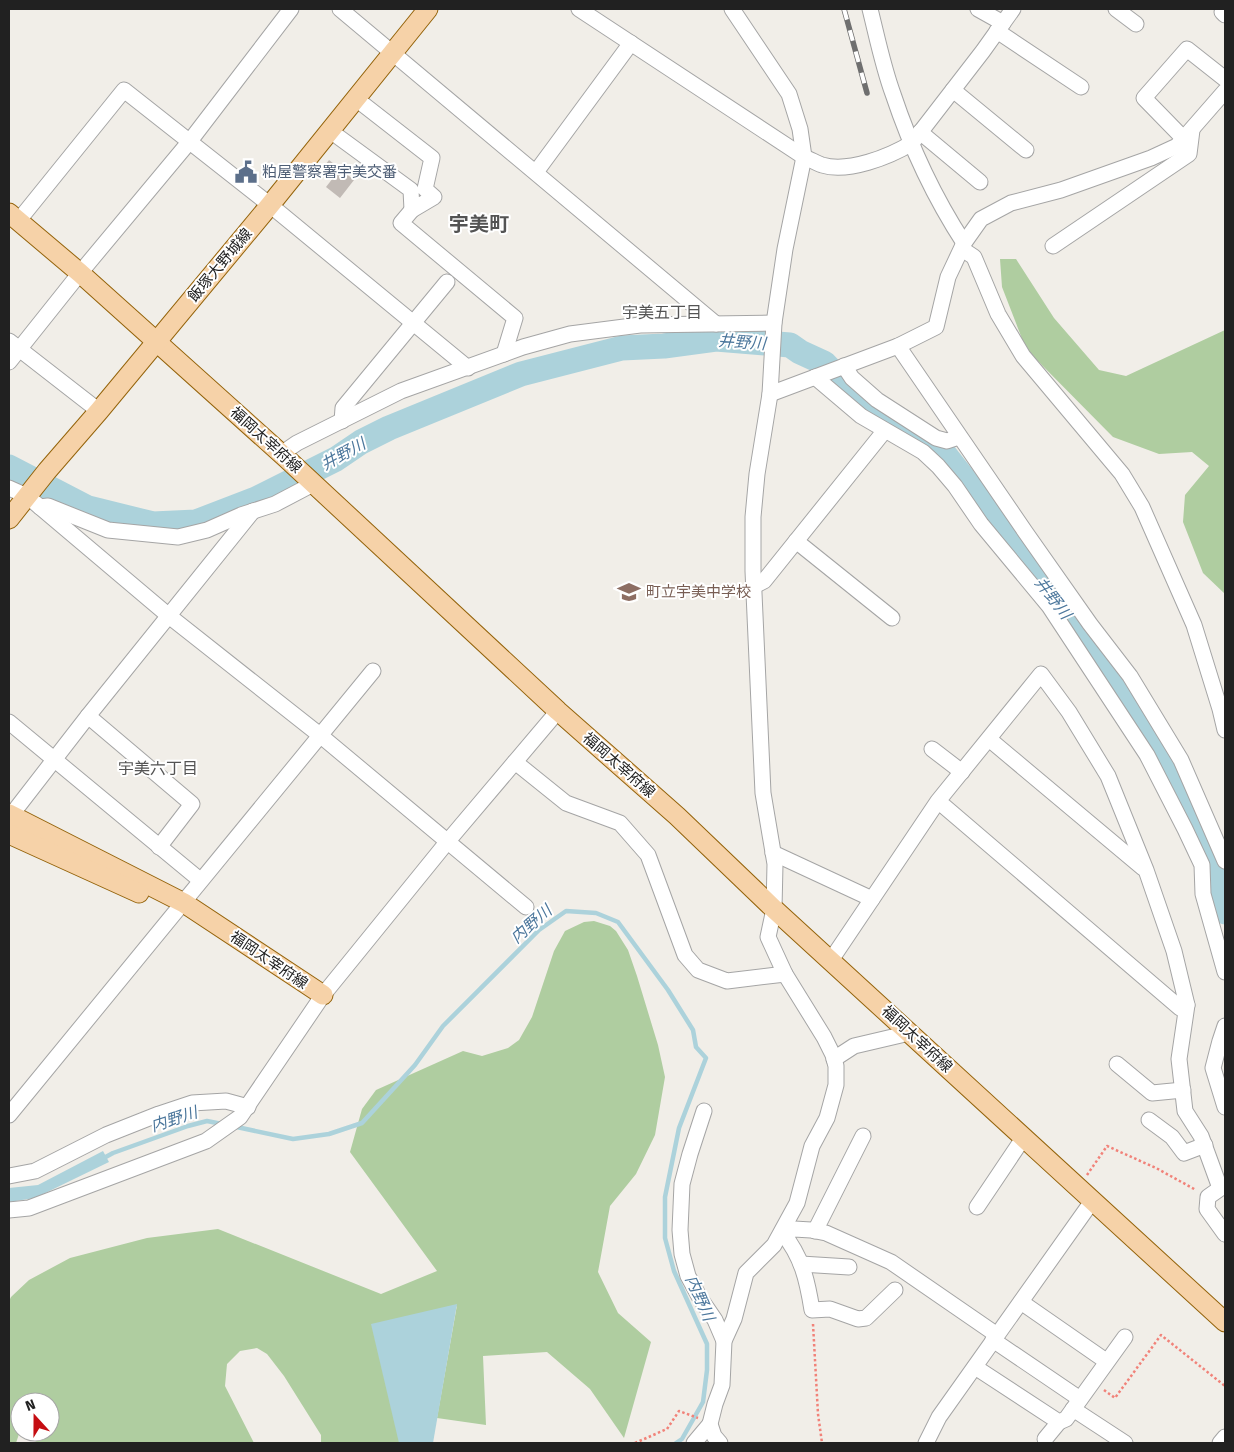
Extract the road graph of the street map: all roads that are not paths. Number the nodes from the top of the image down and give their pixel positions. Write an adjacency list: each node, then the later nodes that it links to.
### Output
1 (291, 9): 22 (street)
2 (340, 9): 13 (street)
3 (428, 9): 13 (main road, 飯塚大野城線)
4 (579, 9): 12 (street)
5 (732, 9): 24 (street)
6 (870, 9): 21 (street)
7 (978, 9): 11 (street)
8 (1013, 9): 11 (street)
9 (1116, 9): 10 (street)
10 (1136, 24)
11 (1000, 27): 15 (street); 16 (street)
12 (631, 43): 24 (street); 25 (street)
13 (392, 52): 18 (main road, 飯塚大野城線); 25 (street)
14 (1225, 80): 20 (street)
15 (1081, 87)
16 (953, 90): 21 (street); 23 (street)
17 (1225, 91): 20 (street)
18 (355, 98): 19 (main road, 飯塚大野城線); 28 (street)
19 (329, 130): 27 (main road, 飯塚大野城線); 28 (street)
20 (1188, 134): 30 (street); 31 (street)
21 (916, 137): 24 (street); 26 (street); 30 (street)
22 (190, 141): 27 (street); 29 (street); 32 (street)
23 (1026, 150)
24 (804, 157): 35 (street)
25 (536, 172): 36 (street)
26 (980, 182)
27 (270, 205): 34 (street); 37 (main road, 飯塚大野城線)
28 (412, 210): 40 (street)
29 (14, 216): 32 (main road, 福岡太宰府線)
30 (963, 246): 39 (street); 64 (street)
31 (1053, 246)
32 (80, 273): 37 (main road, 福岡太宰府線); 38 (street)
33 (447, 282): 34 (street)
34 (414, 323): 43 (street); 47 (street)
35 (774, 323): 36 (street); 45 (street)
36 (716, 324): 40 (street)
37 (156, 341): 46 (main road, 飯塚大野城線); 50 (main road, 福岡太宰府線)
38 (14, 345): 41 (street); 46 (street)
39 (898, 346): 42 (street); 49 (street)
40 (504, 354): 43 (street)
41 (9, 362)
42 (844, 366): 44 (street); 49 (street)
43 (468, 368): 47 (street)
44 (814, 377): 45 (street); 85 (street)
45 (770, 394): 57 (street)
46 (99, 411): 53 (main road, 飯塚大野城線)
47 (342, 420): 50 (street)
48 (882, 434): 56 (street)
49 (959, 437): 77 (street)
50 (283, 456): 51 (main road, 福岡太宰府線)
51 (313, 484): 54 (street); 61 (main road, 福岡太宰府線)
52 (9, 488): 53 (street)
53 (32, 498): 54 (street); 55 (main road, 飯塚大野城線); 58 (street)
54 (253, 511): 58 (street)
55 (9, 519)
56 (796, 541): 57 (street); 59 (street)
57 (754, 586): 76 (street)
58 (169, 616): 62 (street); 65 (street)
59 (892, 618)
60 (373, 672): 65 (street)
61 (558, 711): 69 (street); 83 (main road, 福岡太宰府線)
62 (88, 716): 68 (street); 75 (street)
63 (9, 722): 68 (street)
64 (1225, 730)
65 (321, 736): 74 (street); 79 (street)
66 (989, 739): 70 (street); 78 (street); 78 (street)
67 (932, 749): 70 (street)
68 (54, 760): 72 (street); 75 (street)
69 (515, 762): 74 (street); 86 (street)
70 (962, 772): 71 (street)
71 (938, 801): 80 (street); 88 (street)
72 (9, 816): 81 (main road, 福岡太宰府線)
73 (9, 834): 81 (main road, 福岡太宰府線)
74 (448, 841): 82 (street); 87 (street)
75 (159, 847): 79 (street)
76 (774, 853): 80 (street); 83 (street)
77 (1225, 861)
78 (1146, 870): 88 (street)
79 (200, 880): 81 (street)
80 (872, 899): 84 (street)
81 (180, 907): 87 (main road, 福岡太宰府線); 97 (street)
82 (526, 907)
83 (774, 909): 84 (main road, 福岡太宰府線); 86 (street)
84 (831, 960): 90 (main road, 福岡太宰府線)
85 (1225, 972)
86 (786, 974): 91 (street)
87 (323, 996): 96 (street)
88 (1187, 1005): 93 (street)
89 (1225, 1026): 94 (street)
90 (906, 1030): 91 (street); 100 (main road, 福岡太宰府線)
91 (834, 1059): 108 (street)
92 (1117, 1064): 93 (street)
93 (1182, 1090): 101 (street)
94 (1225, 1107)
95 (704, 1111): 117 (street)
96 (244, 1112): 102 (street); 106 (street)
97 (9, 1115)
98 (1149, 1120): 101 (street)
99 (863, 1136): 107 (street)
100 (1024, 1137): 104 (main road, 福岡太宰府線); 105 (street)
101 (1205, 1145): 103 (street)
102 (9, 1176)
103 (1218, 1190): 109 (street)
104 (1092, 1200): 113 (street); 114 (main road, 福岡太宰府線)
105 (977, 1207)
106 (9, 1210)
107 (815, 1231): 108 (street); 116 (street)
108 (782, 1232): 110 (street); 117 (street)
109 (1225, 1234)
110 (801, 1264): 111 (street); 112 (street)
111 (849, 1267)
112 (896, 1290)
113 (1020, 1302): 116 (street); 118 (street)
114 (1225, 1322)
115 (1125, 1337): 118 (street)
116 (995, 1338): 119 (street); 120 (street)
117 (724, 1340): 122 (street)
118 (1106, 1361): 120 (street)
119 (975, 1367): 121 (street); 127 (street)
120 (1077, 1404): 121 (street); 128 (street)
121 (1059, 1422): 124 (street)
122 (710, 1424): 125 (street); 126 (street)
123 (1225, 1436): 129 (street)
124 (1045, 1439)
125 (694, 1443)
126 (720, 1443)
127 (926, 1443)
128 (1124, 1443)
129 (1220, 1443)

